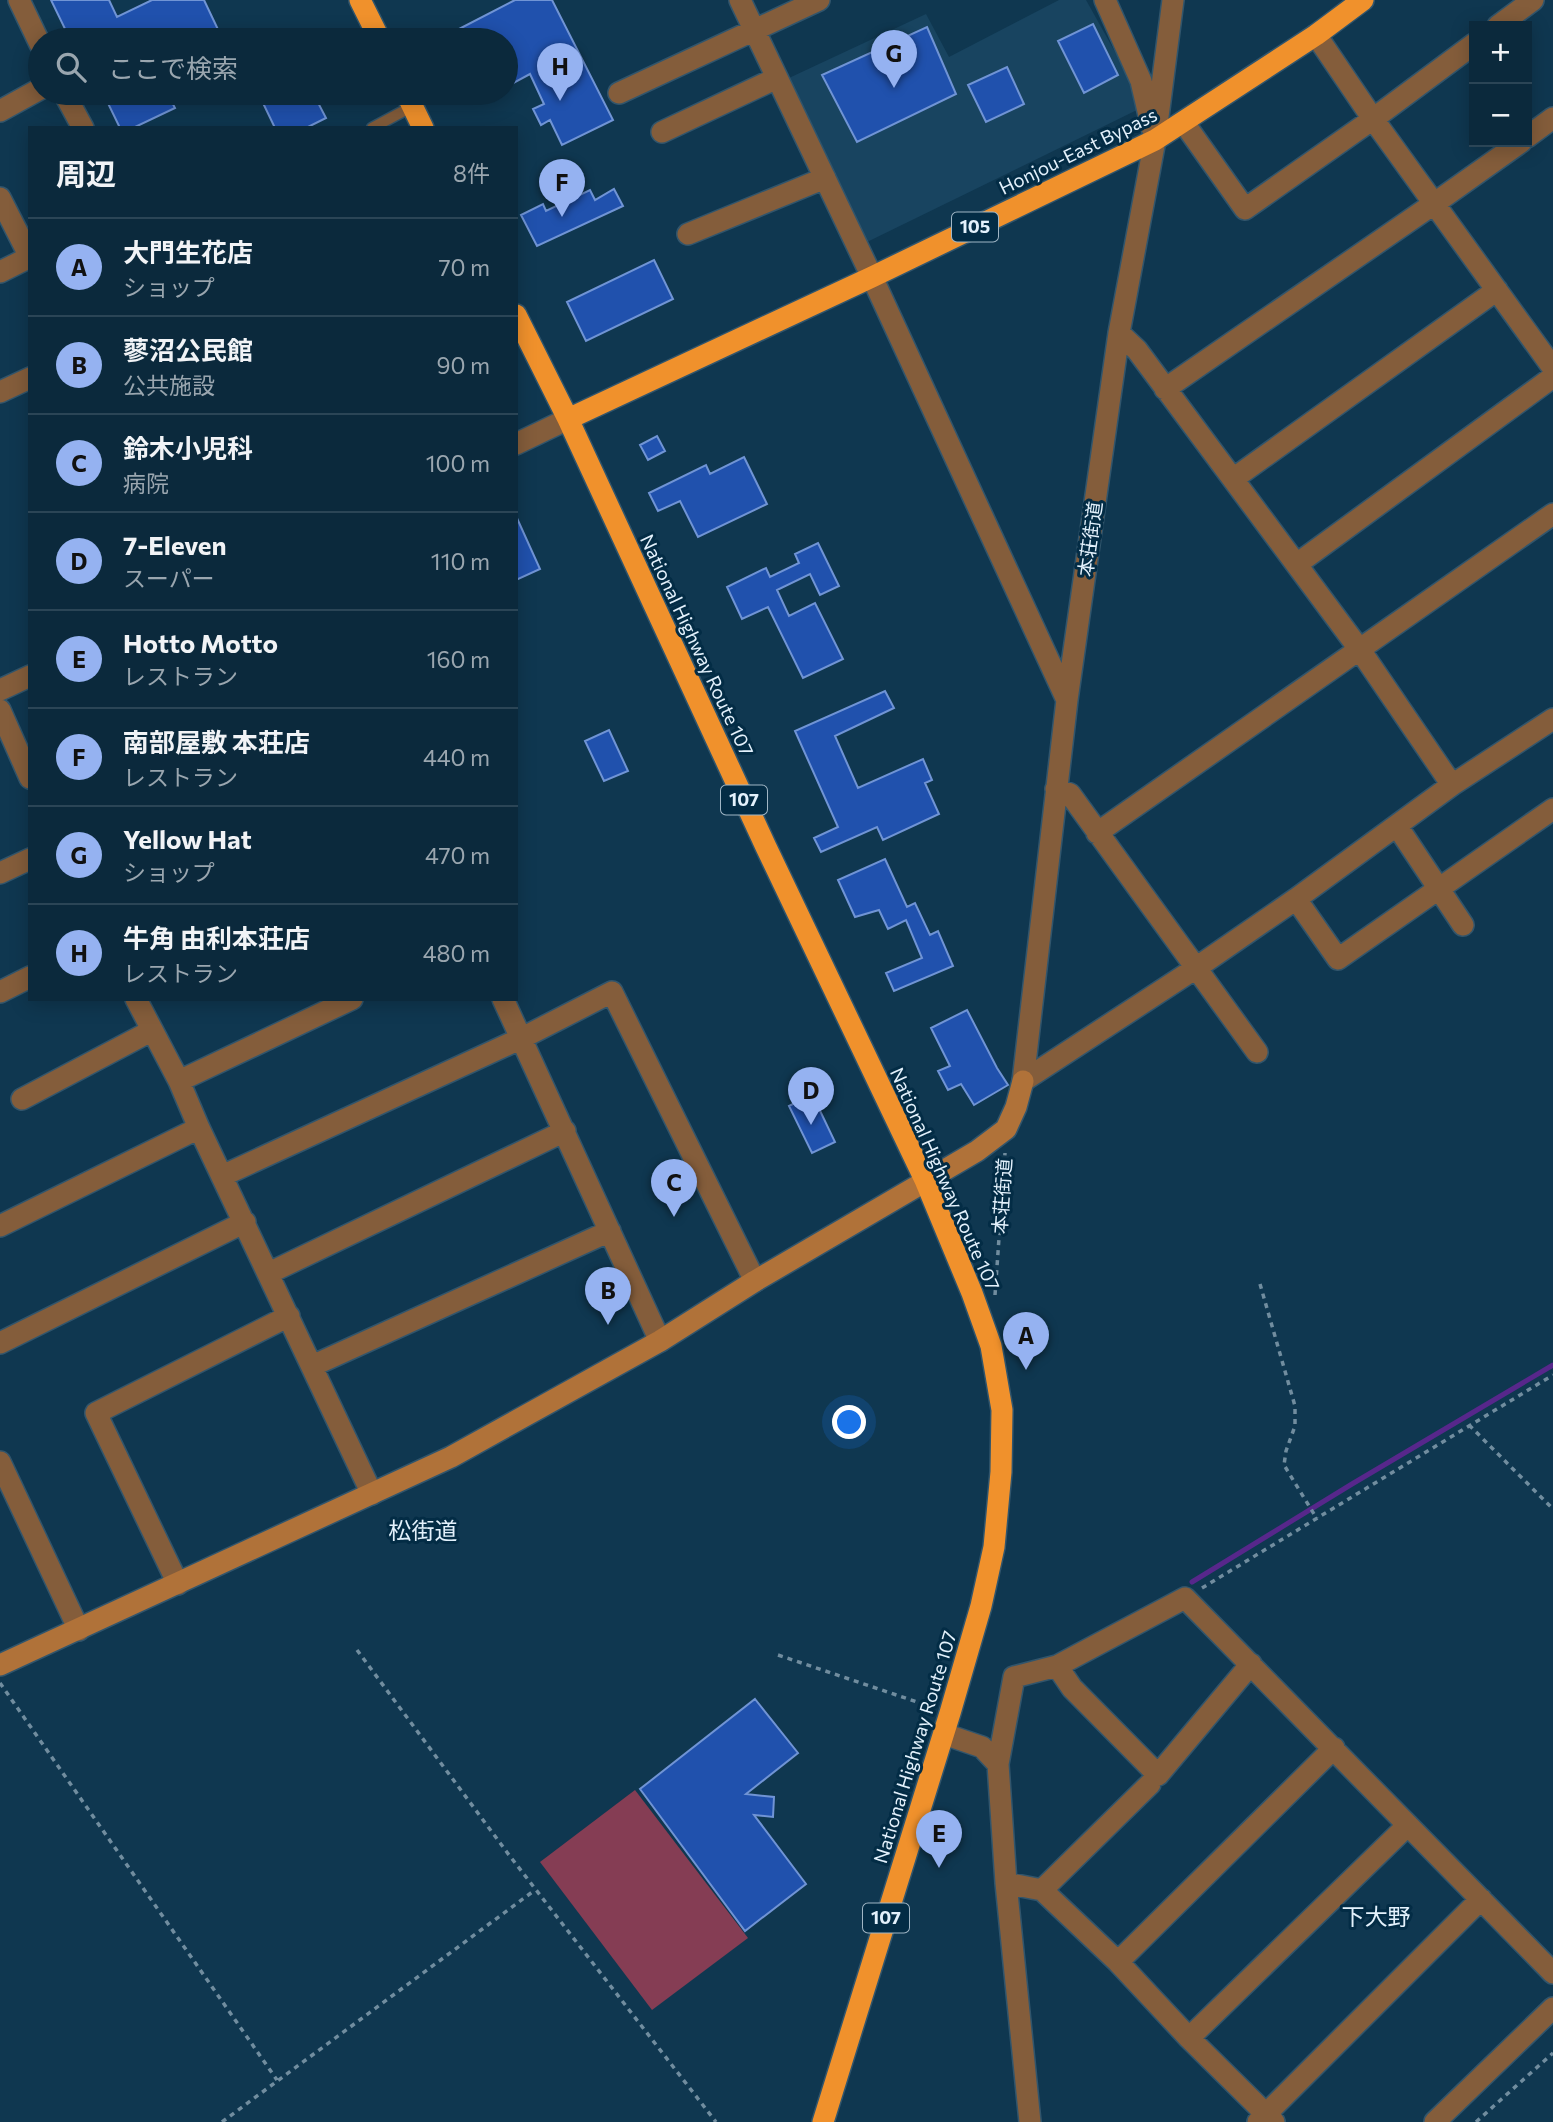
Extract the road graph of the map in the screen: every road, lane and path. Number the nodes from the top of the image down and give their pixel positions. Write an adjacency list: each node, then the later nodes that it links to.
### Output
1 (19, 0): 10 (street)
2 (360, 0): 11 (highway)
3 (740, 0): 12 (street)
4 (819, 0): 12 (street)
5 (1105, 0): 30 (street)
6 (1173, 0): 30 (street, 本荘街道)
7 (1363, 0): 13 (highway, Honjou-East Bypass / 105)
8 (1533, 0): 9 (street)
9 (1505, 21)
10 (32, 28)
11 (374, 28)
12 (755, 31): 15 (street); 16 (street)
13 (1316, 35): 23 (street); 24 (highway, Honjou-East Bypass / 105)
14 (1469, 48): 23 (street)
15 (777, 78): 28 (street); 32 (street)
16 (619, 93)
17 (28, 96): 21 (street)
18 (71, 105): 25 (street)
19 (402, 105): 26 (lane)
20 (412, 105): 27 (highway)
21 (0, 111)
22 (1553, 118): 29 (street)
23 (1373, 119): 24 (street); 34 (street)
24 (1184, 123): 30 (highway, Honjou-East Bypass / 105)
25 (82, 126)
26 (375, 126)
27 (422, 126)
28 (662, 132)
29 (1532, 133)
30 (1155, 140): 39 (highway, Honjou-East Bypass / 105); 42 (street, 本荘街道)
31 (1514, 147): 34 (street)
32 (825, 178): 35 (street); 39 (street)
33 (0, 198): 36 (street)
34 (1435, 203): 40 (street); 46 (street)
35 (688, 234)
36 (28, 253)
37 (28, 258): 38 (street)
38 (0, 272)
39 (872, 277): 48 (highway, Honjou-East Bypass / 105); 56 (street)
40 (1497, 290): 43 (street); 50 (street)
41 (518, 319): 48 (highway, National Highway Route 107)
42 (1119, 333): 46 (street); 56 (street, 本荘街道)
43 (1553, 368)
44 (1553, 377): 52 (street)
45 (28, 379): 47 (street)
46 (1165, 389): 50 (street)
47 (0, 392)
48 (568, 419): 49 (street); 86 (highway, National Highway Route 107 / 107)
49 (518, 443)
50 (1233, 479): 52 (street)
51 (1553, 514): 53 (street)
52 (1297, 564): 53 (street)
53 (1360, 650): 60 (street); 64 (street)
54 (28, 677): 55 (street)
55 (0, 690)
56 (1067, 700): 61 (street, 本荘街道)
57 (0, 710): 59 (street)
58 (1553, 719): 60 (street)
59 (28, 773)
60 (1452, 785): 63 (street)
61 (1056, 789): 64 (street); 80 (street, 本荘街道)
62 (1553, 809): 67 (street)
63 (1397, 826): 67 (street); 68 (street)
64 (1097, 833): 70 (street)
65 (28, 860): 66 (street)
66 (0, 873)
67 (1438, 889): 68 (street); 69 (street)
68 (1296, 899): 70 (street)
69 (1463, 925)
70 (1196, 968): 78 (street); 80 (street)
71 (28, 978): 72 (street)
72 (0, 992)
73 (137, 1001): 76 (street)
74 (348, 1001): 79 (street)
75 (504, 1001): 77 (street)
76 (151, 1031): 79 (street); 81 (street)
77 (522, 1038): 84 (street); 85 (street); 91 (street)
78 (1257, 1052)
79 (179, 1081): 82 (street)
80 (1023, 1081): 83 (street)
81 (22, 1099)
82 (199, 1128): 85 (street); 88 (street)
83 (1006, 1129): 86 (street); 93 (path, 本荘街道)
84 (565, 1130): 89 (street); 90 (street)
85 (222, 1176): 87 (street)
86 (925, 1180): 91 (street); 113 (highway, National Highway Route 107 / 107)
87 (245, 1222): 90 (street); 96 (street)
88 (0, 1226)
89 (610, 1231): 95 (street); 97 (street)
90 (268, 1273): 94 (street)
91 (755, 1281): 95 (street)
92 (1260, 1284): 103 (path)
93 (995, 1296)
94 (289, 1316): 97 (street); 104 (street)
95 (660, 1341): 101 (street)
96 (0, 1343)
97 (312, 1366): 101 (street)
98 (1553, 1375): 99 (path)
99 (1469, 1425): 102 (path); 103 (path)
100 (0, 1462): 106 (street)
101 (372, 1494): 104 (street)
102 (1553, 1509)
103 (1317, 1519): 105 (path)
104 (178, 1584): 106 (street)
105 (1185, 1598): 109 (street); 111 (street)
106 (79, 1630): 110 (street)
107 (357, 1650): 119 (path)
108 (778, 1655): 113 (path)
109 (1251, 1664): 111 (street); 114 (street)
110 (0, 1665)
111 (1057, 1666): 115 (street)
112 (0, 1684): 127 (path)
113 (947, 1724): 115 (street); 131 (highway, National Highway Route 107 / 107)
114 (1334, 1748): 117 (street); 122 (street)
115 (998, 1763): 118 (street)
116 (1150, 1784): 120 (street)
117 (1408, 1825): 121 (street); 125 (street)
118 (1006, 1882): 120 (street); 132 (street)
119 (536, 1890): 127 (path); 130 (path)
120 (1042, 1890): 122 (street)
121 (1481, 1899): 123 (street); 128 (street)
122 (1118, 1962): 125 (street)
123 (1553, 1973)
124 (1553, 2008): 133 (street)
125 (1189, 2038): 128 (street)
126 (1553, 2053): 134 (path)
127 (277, 2080): 129 (path)
128 (1266, 2119)
129 (222, 2122)
130 (716, 2122)
131 (823, 2122)
132 (1030, 2122)
133 (1435, 2122)
134 (1476, 2122)

